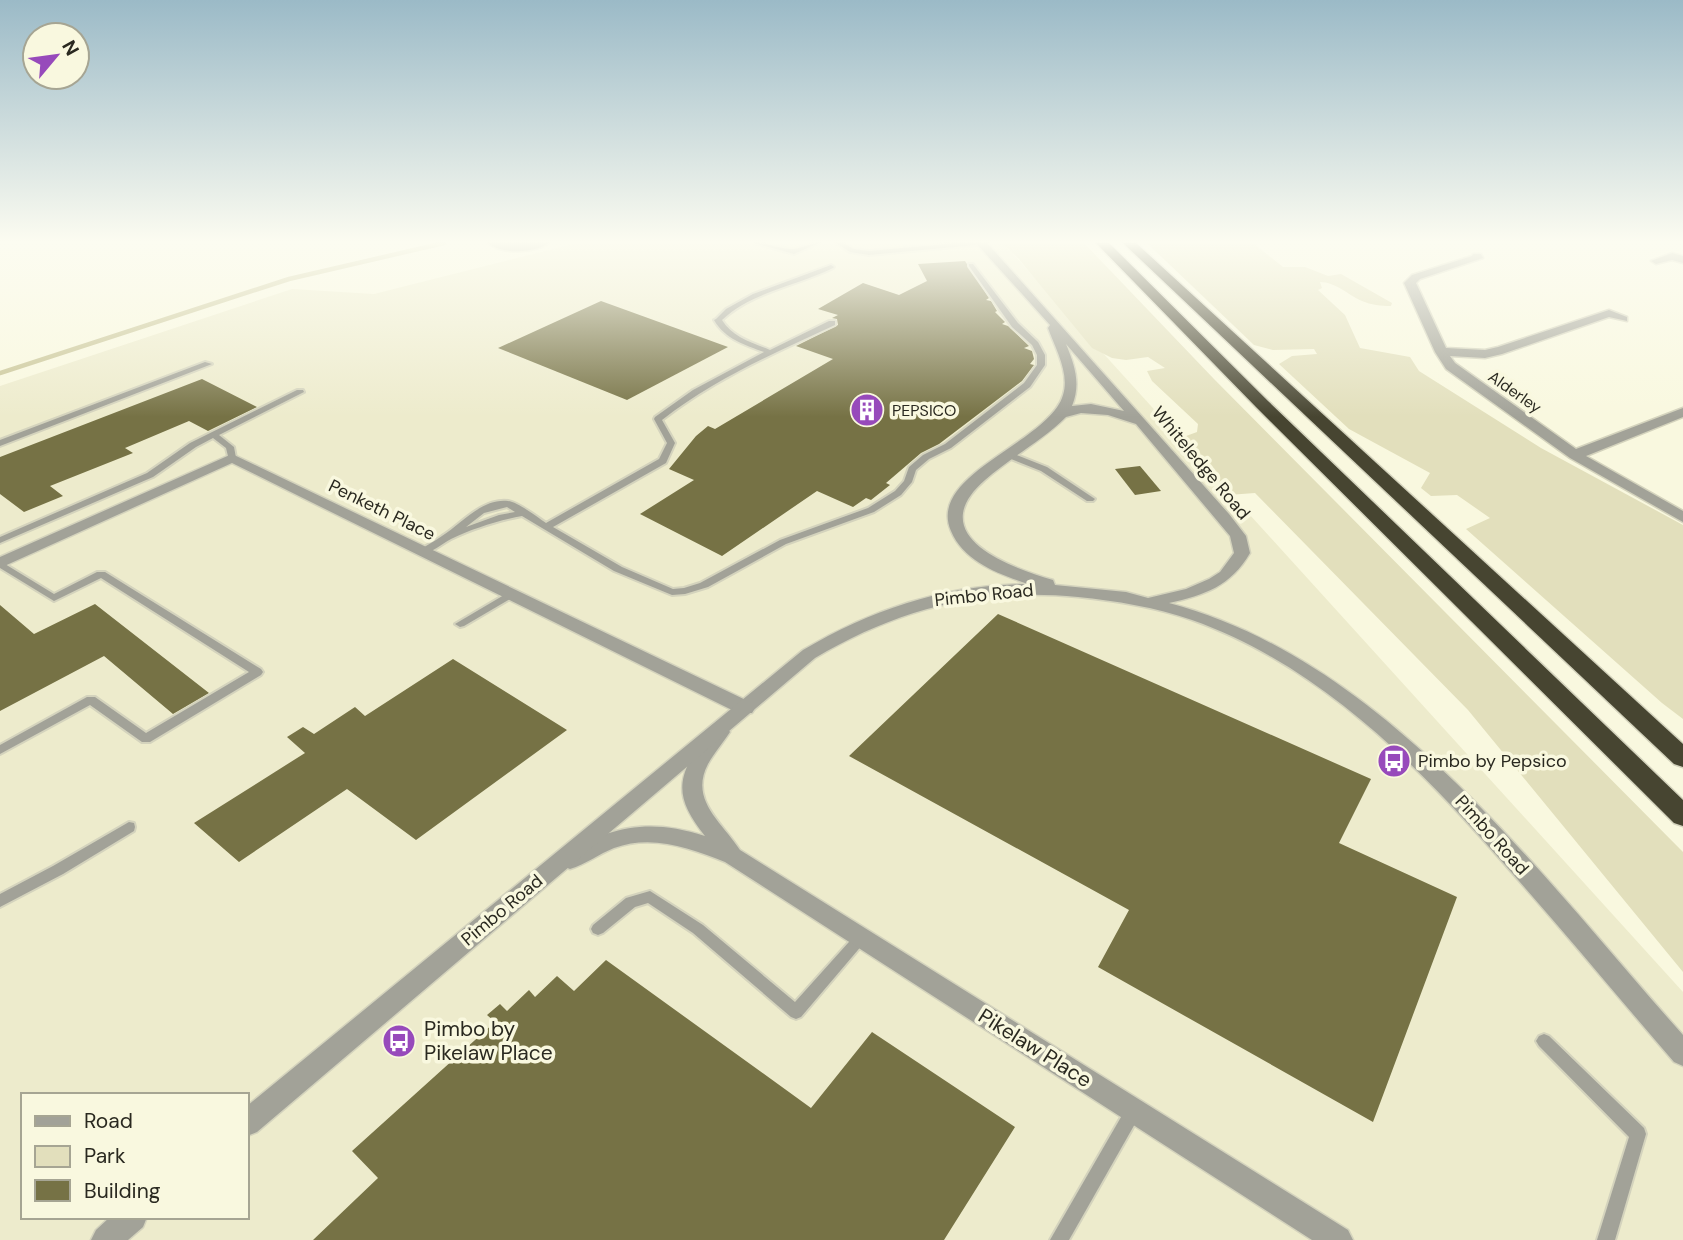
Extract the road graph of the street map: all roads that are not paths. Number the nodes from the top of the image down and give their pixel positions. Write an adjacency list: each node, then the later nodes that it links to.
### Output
1 (746, 301): 11 (lane)
2 (997, 301): 25 (lane)
3 (1034, 301): 7 (street, Whiteledge Road)
4 (1160, 301): 37 (highway)
5 (1191, 301): 36 (highway)
6 (1418, 301): 10 (street, Alderley)
7 (1052, 319): 15 (street, Whiteledge Road); 16 (street, Whiteledge Road)
8 (1623, 319): 10 (street, Alderley)
9 (832, 323): 11 (lane)
10 (1441, 352): 20 (street, Alderley)
11 (772, 353): 25 (lane)
12 (208, 364): 18 (lane)
13 (300, 392): 17 (lane)
14 (1683, 412): 20 (street)
15 (1061, 414): 16 (street); 19 (street)
16 (1142, 422): 32 (street, Whiteledge Road)
17 (214, 435): 21 (lane); 27 (lane)
18 (0, 443)
19 (1009, 455): 22 (lane); 30 (street)
20 (1575, 455): 24 (street, Alderley)
21 (232, 458): 28 (street, Penketh Place); 29 (street)
22 (1090, 499)
23 (526, 513): 25 (lane); 26 (lane); 26 (lane)
24 (1683, 517)
25 (547, 526)
26 (450, 535): 28 (lane)
27 (0, 540)
28 (424, 551): 31 (street, Penketh Place)
29 (0, 564): 35 (lane)
30 (1063, 589): 32 (street, Pimbo Road); 34 (street, Pimbo Road)
31 (510, 594): 33 (lane); 34 (street, Penketh Place)
32 (1152, 602): 45 (street, Pimbo Road)
33 (460, 624)
34 (737, 714): 39 (street, Pikelaw Place); 40 (street, Pimbo Road)
35 (0, 750)
36 (1683, 758)
37 (1683, 816)
38 (129, 827): 41 (lane)
39 (733, 856): 40 (street, Pikelaw Place); 43 (street, Pikelaw Place)
40 (535, 883): 47 (street, Pimbo Road)
41 (0, 901)
42 (598, 929): 43 (lane)
43 (862, 937): 46 (street, Pikelaw Place)
44 (1544, 1041): 52 (lane)
45 (1683, 1054)
46 (1134, 1110): 50 (lane); 51 (street, Pikelaw Place)
47 (248, 1122)
48 (132, 1219): 49 (street)
49 (106, 1240)
50 (1059, 1240)
51 (1338, 1240)
52 (1606, 1240)

